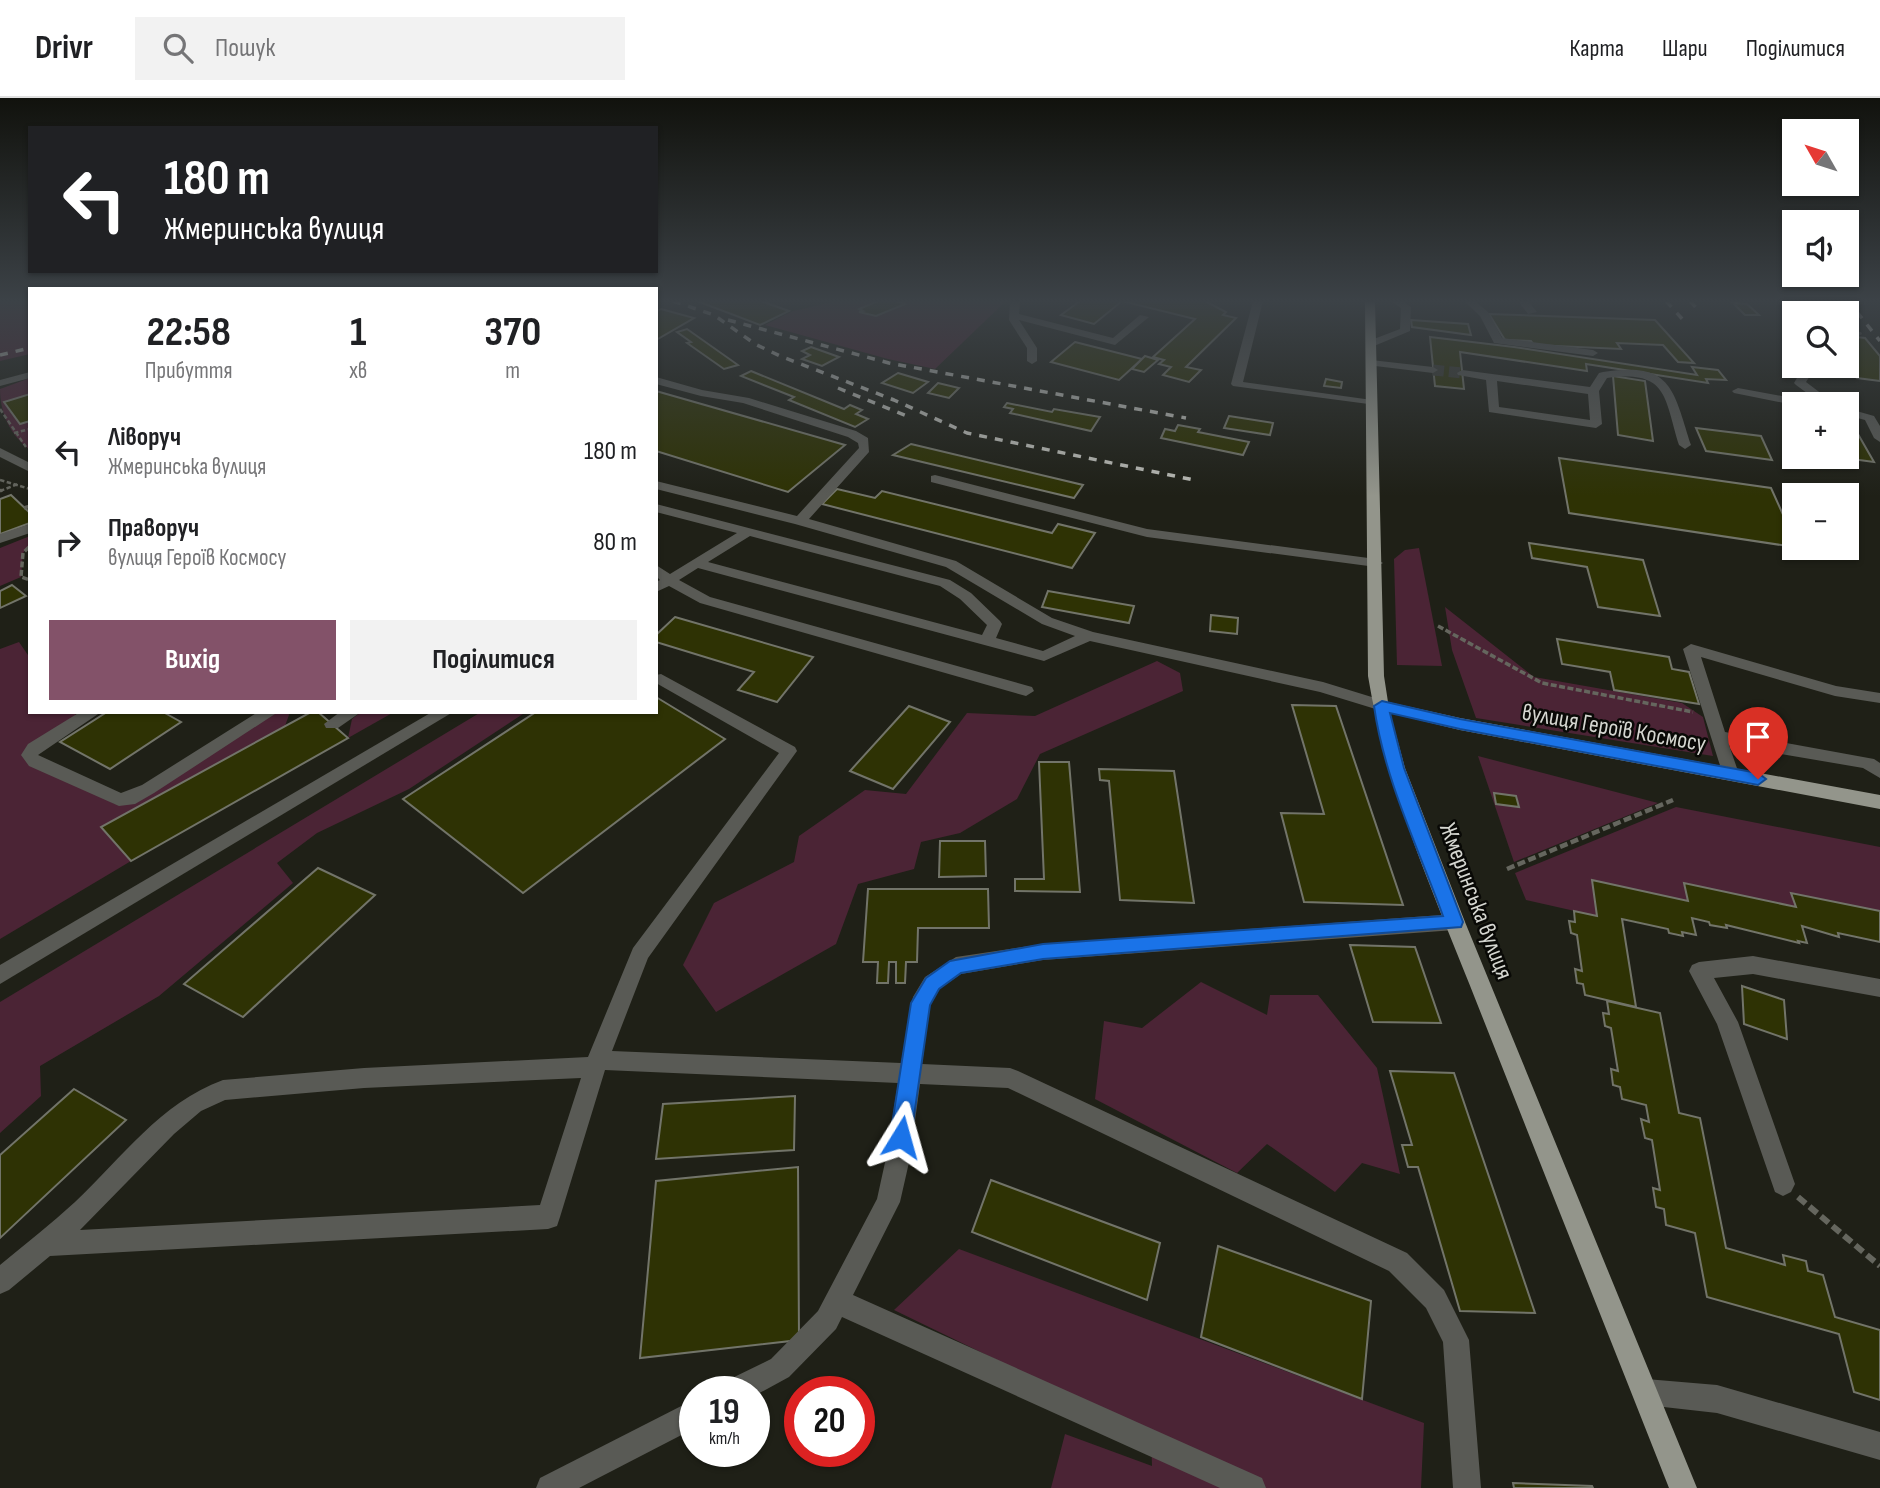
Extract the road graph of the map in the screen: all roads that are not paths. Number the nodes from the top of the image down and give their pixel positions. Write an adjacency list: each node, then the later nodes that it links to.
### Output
1 (1242, 366): 15 (street)
2 (1371, 366): 15 (main road, Жмеринська вулиця)
3 (1396, 366): 4 (street)
4 (1433, 370)
5 (1462, 373): 7 (street)
6 (28, 376): 10 (street)
7 (1491, 377): 11 (street); 11 (street)
8 (1803, 378): 13 (street)
9 (658, 381): 24 (street)
10 (0, 383)
11 (1593, 391): 18 (street)
12 (1738, 391): 14 (street)
13 (1812, 392)
14 (1782, 399)
15 (1372, 403): 28 (main road, Жмеринська вулиця)
16 (1859, 415): 17 (street)
17 (1880, 438)
18 (1685, 445)
19 (0, 452): 20 (street)
20 (26, 464)
21 (935, 479): 28 (street)
22 (658, 486): 24 (street)
23 (658, 509): 26 (street)
24 (800, 521): 31 (street)
25 (28, 529): 27 (street)
26 (746, 533): 29 (street); 32 (street)
27 (0, 540)
28 (1376, 562): 36 (main road, Жмеринська вулиця)
29 (698, 564): 30 (street); 32 (street)
30 (663, 584): 34 (street)
31 (1089, 636): 32 (street); 36 (street)
32 (988, 641)
33 (661, 679): 49 (street)
34 (1026, 691)
35 (1880, 698): 42 (street)
36 (1382, 706): 44 (main road, вулиця Героїв Космосу); 46 (main road, Жмеринська вулиця)
37 (90, 714): 38 (street)
38 (267, 714)
39 (350, 714): 41 (street)
40 (442, 714): 47 (street)
41 (332, 724)
42 (1719, 737): 43 (street); 44 (street)
43 (1880, 772)
44 (1730, 774): 45 (main road, вулиця Героїв Космосу)
45 (1880, 802)
46 (1455, 922): 50 (street); 56 (main road, Жмеринська вулиця)
47 (0, 975)
48 (1880, 988): 51 (street)
49 (596, 1064): 50 (street); 52 (street); 52 (street)
50 (909, 1074): 54 (street); 61 (street)
51 (1783, 1184)
52 (46, 1244): 53 (street)
53 (0, 1282)
54 (839, 1302): 55 (street); 60 (street)
55 (765, 1376)
56 (1646, 1392): 58 (street); 62 (main road, Жмеринська вулиця)
57 (679, 1421): 59 (street)
58 (1880, 1446)
59 (550, 1488)
60 (1252, 1488)
61 (1467, 1488)
62 (1683, 1488)

